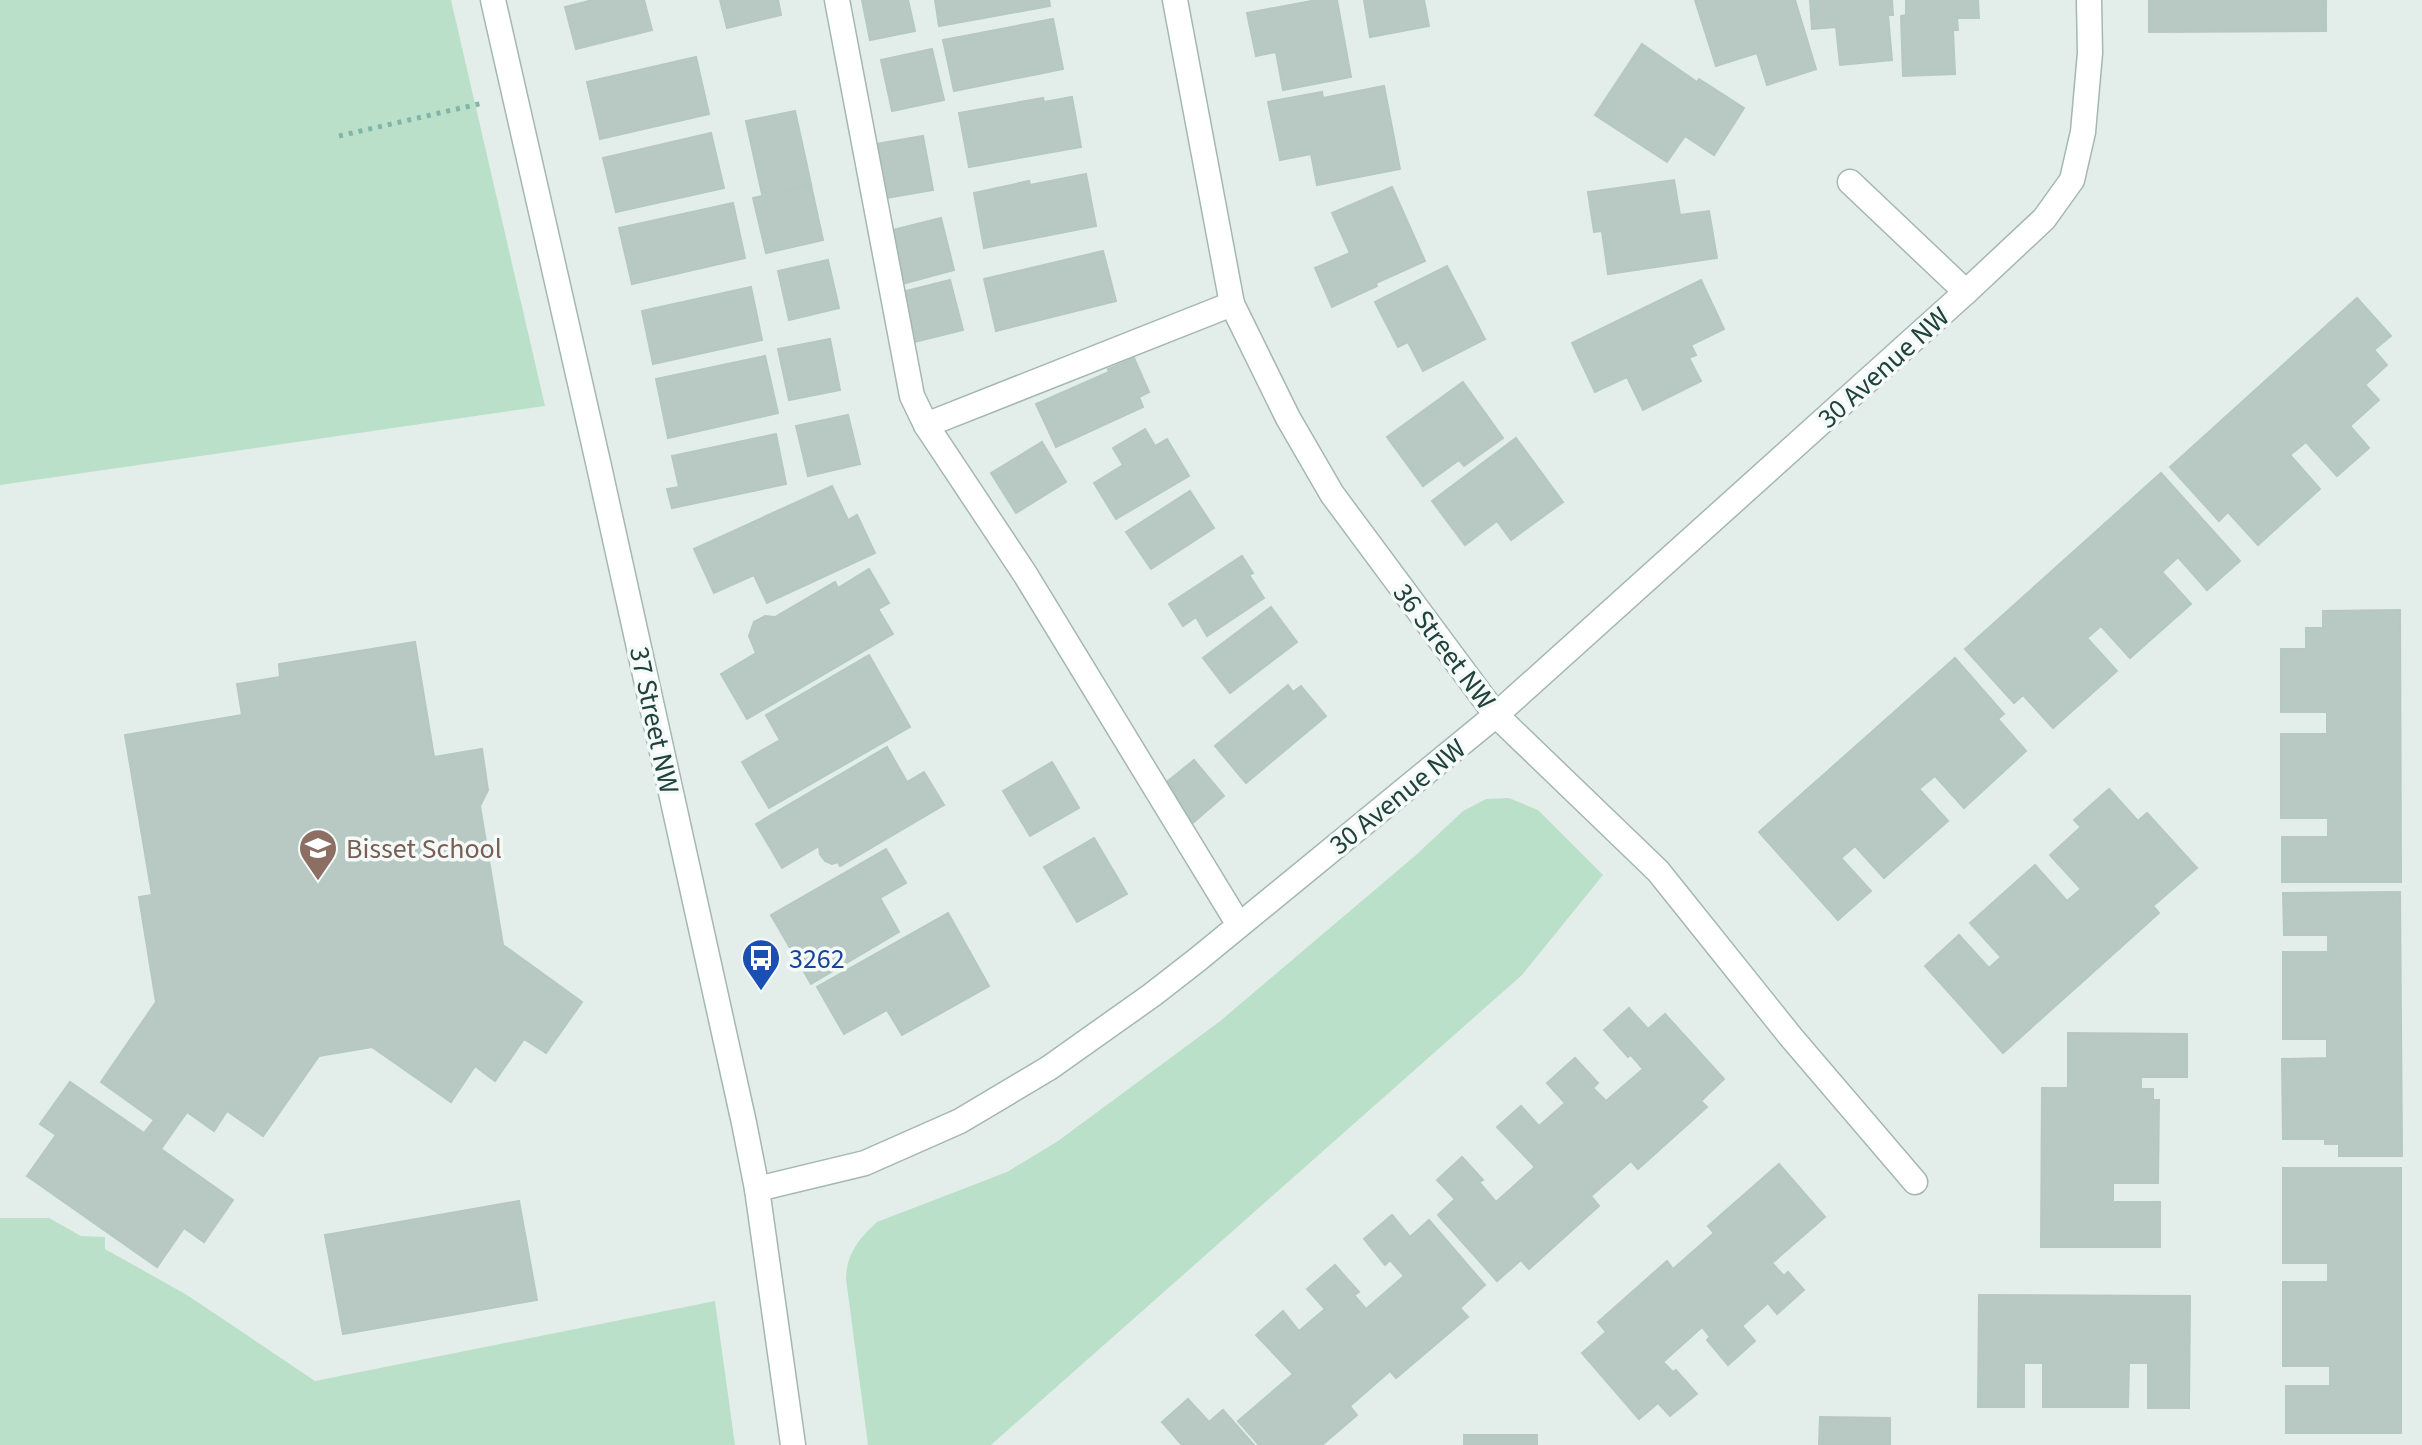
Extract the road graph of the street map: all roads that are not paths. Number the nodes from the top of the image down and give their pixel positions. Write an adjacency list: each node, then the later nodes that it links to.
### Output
1 (493, 0): 12 (street, 37 Street NW)
2 (837, 0): 8 (street)
3 (1175, 0): 7 (street, 36 Street NW)
4 (2089, 0): 6 (street, 30 Avenue NW)
5 (1850, 182): 6 (street, 30 Avenue NW)
6 (1966, 292): 9 (street, 30 Avenue NW)
7 (1232, 304): 8 (street); 9 (street, 36 Street NW)
8 (926, 425): 10 (street)
9 (1496, 715): 10 (street, 30 Avenue NW); 11 (street, 36 Street NW)
10 (1239, 925): 12 (street, 30 Avenue NW)
11 (1915, 1182)
12 (757, 1189): 13 (street, 37 Street NW)
13 (793, 1445)

